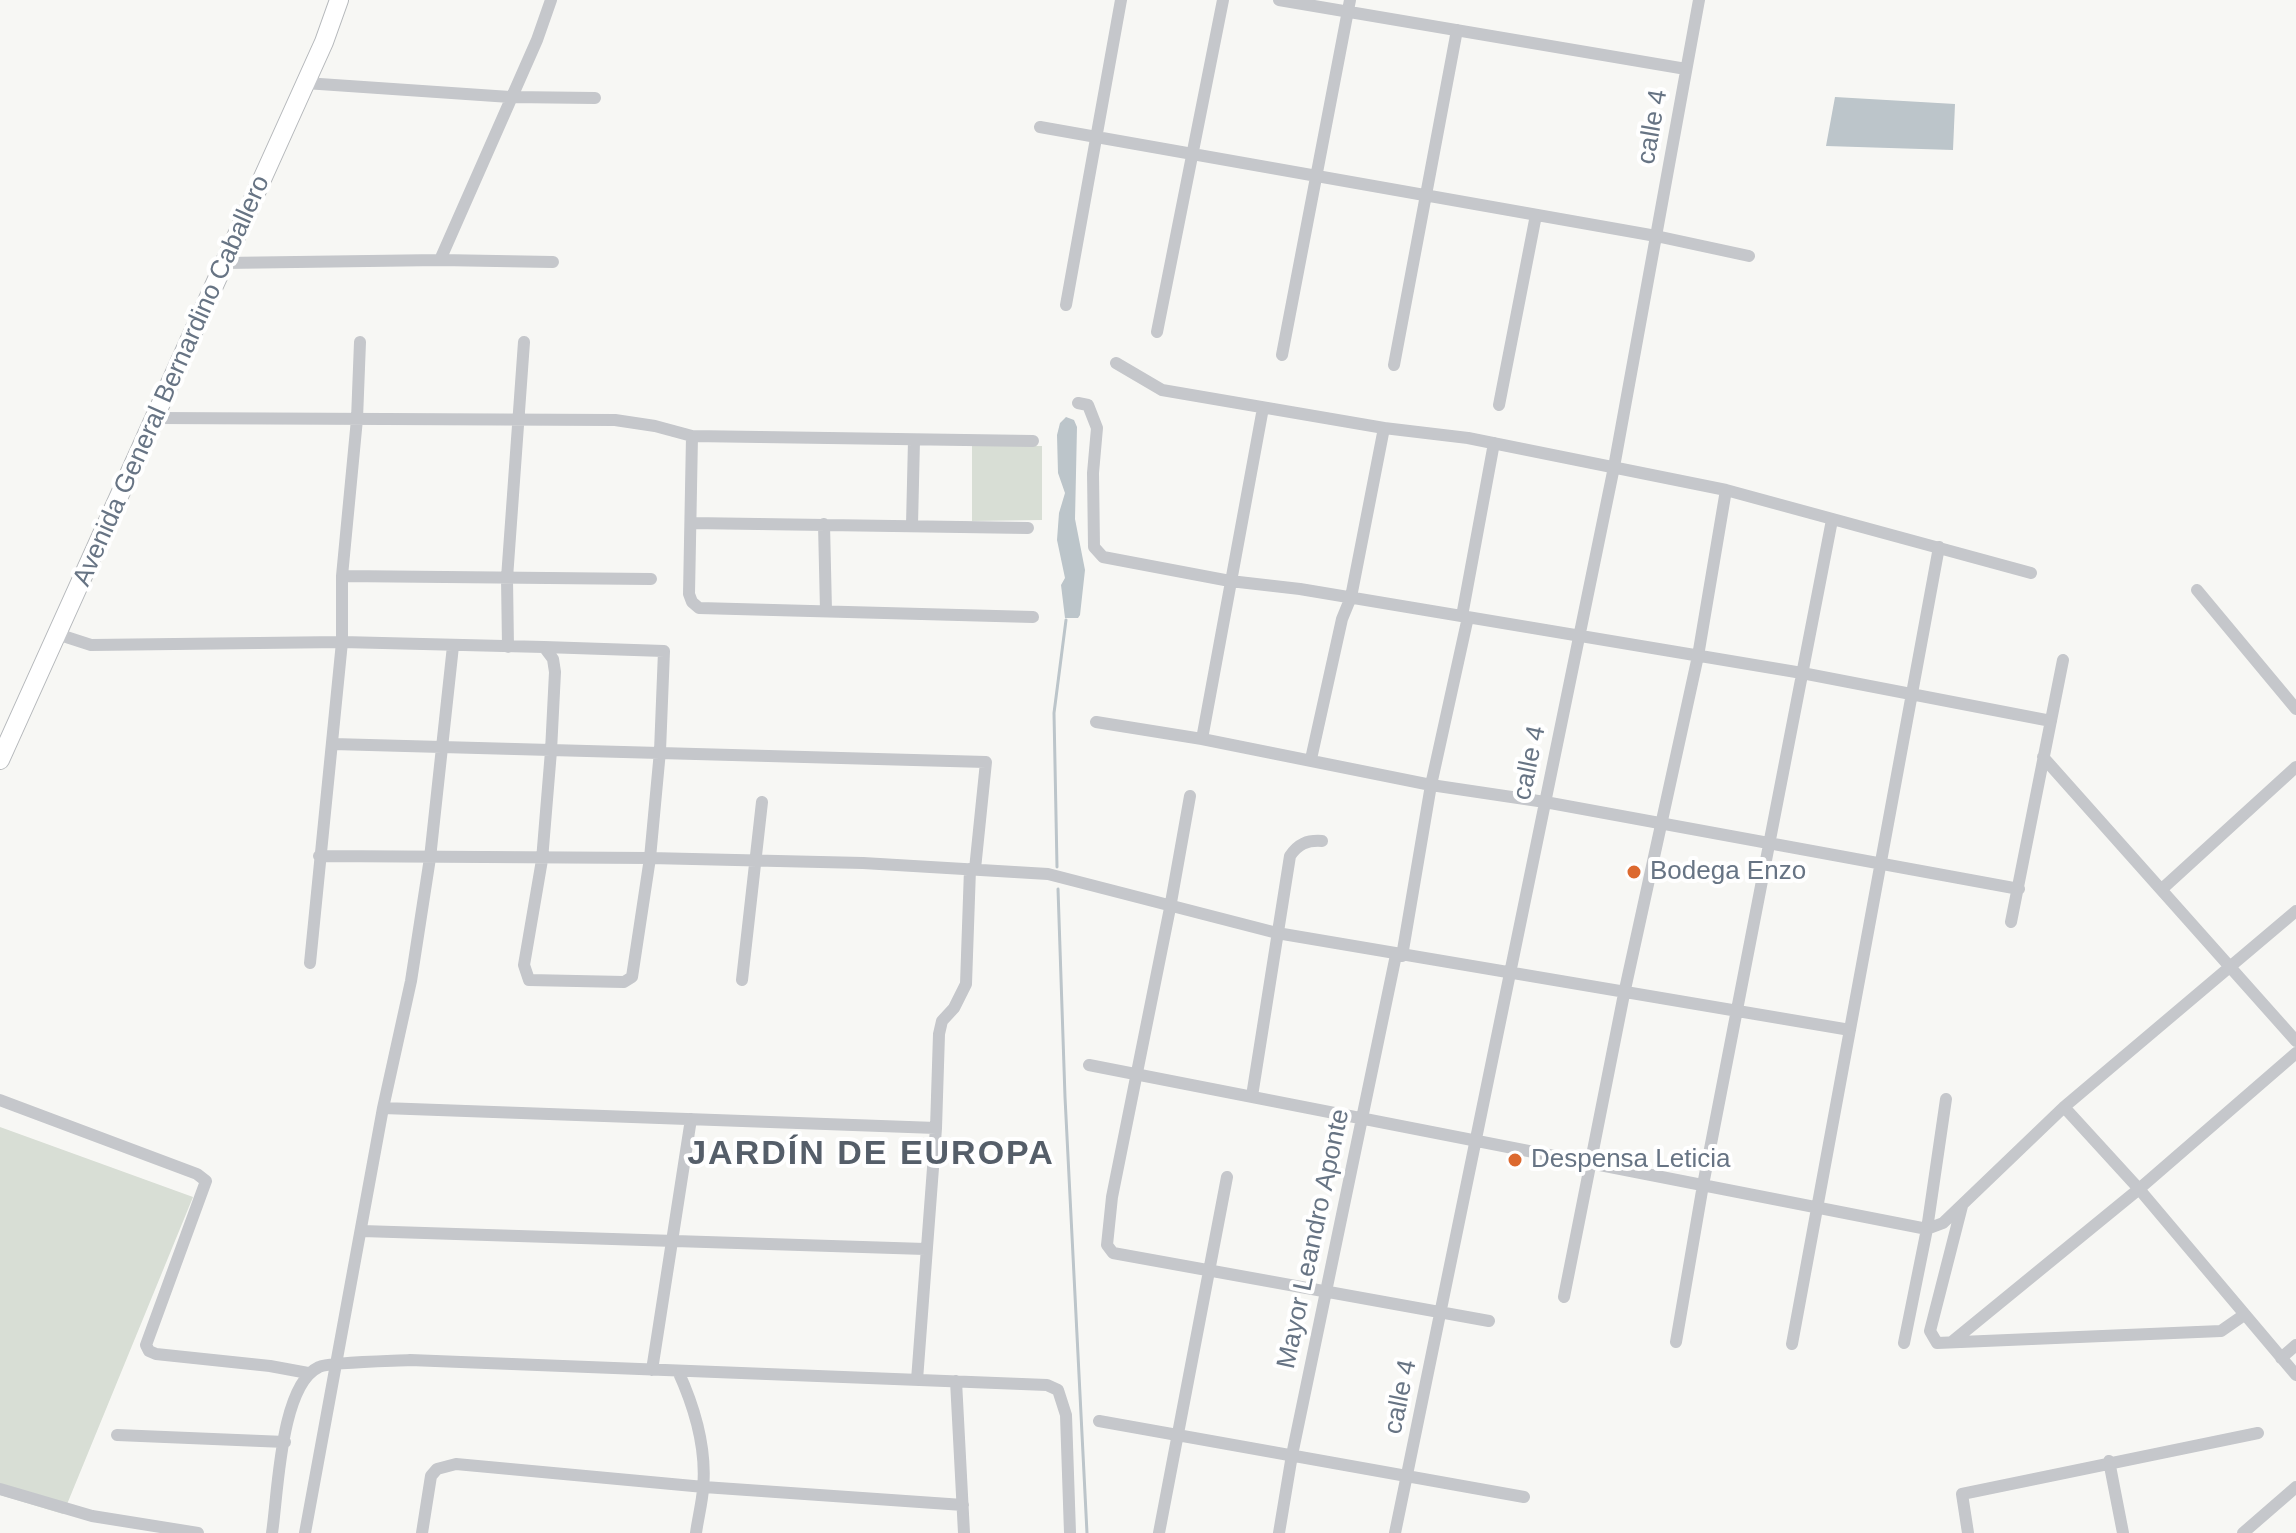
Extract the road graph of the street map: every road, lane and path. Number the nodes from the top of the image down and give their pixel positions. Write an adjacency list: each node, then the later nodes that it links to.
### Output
1 (339, 0): 10 (highway, Avenida General Bernardino Caballero)
2 (551, 0): 11 (street)
3 (1121, 0): 14 (street)
4 (1223, 0): 15 (street)
5 (1279, 0): 7 (street)
6 (1699, 0): 9 (street, calle 4)
7 (1349, 6): 8 (street); 16 (street)
8 (1457, 30): 9 (street); 17 (street)
9 (1686, 69): 19 (street, calle 4)
10 (305, 83): 11 (street); 23 (highway, Avenida General Bernardino Caballero)
11 (510, 97): 12 (street); 21 (street)
12 (595, 98)
13 (1040, 127): 14 (street)
14 (1096, 137): 15 (street); 24 (street)
15 (1192, 154): 16 (street); 25 (street)
16 (1316, 176): 17 (street); 28 (street)
17 (1426, 195): 18 (street); 30 (street)
18 (1536, 215): 19 (street); 32 (street)
19 (1656, 236): 20 (street); 42 (street, calle 4)
20 (1749, 256)
21 (440, 260): 22 (street); 23 (street)
22 (553, 262)
23 (224, 263): 34 (highway, Avenida General Bernardino Caballero)
24 (1066, 305)
25 (1157, 332)
26 (360, 342): 35 (street)
27 (524, 342): 36 (street)
28 (1282, 355)
29 (1116, 363): 33 (street)
30 (1394, 365)
31 (1078, 403): 54 (street)
32 (1499, 405)
33 (1263, 408): 37 (street); 54 (street)
34 (155, 418): 35 (street); 60 (highway, Avenida General Bernardino Caballero)
35 (357, 419): 36 (street); 51 (street)
36 (519, 420): 38 (street); 52 (street)
37 (1384, 428): 41 (street); 56 (street)
38 (692, 436): 39 (street); 45 (street)
39 (914, 440): 40 (street); 47 (street)
40 (1033, 441)
41 (1494, 443): 42 (street); 58 (street, Mayor Leandro Aponte)
42 (1614, 467): 43 (street); 61 (street, calle 4)
43 (1726, 490): 44 (street); 66 (street)
44 (1832, 520): 49 (street); 68 (street)
45 (691, 523): 46 (street); 57 (street)
46 (824, 524): 47 (street); 57 (street)
47 (912, 525): 48 (street)
48 (1028, 528)
49 (1939, 547): 50 (street); 69 (street)
50 (2031, 573)
51 (342, 576): 52 (street); 62 (street)
52 (507, 578): 53 (street); 64 (street)
53 (651, 579)
54 (1230, 581): 56 (street); 73 (street)
55 (2197, 590): 70 (street)
56 (1351, 597): 58 (street); 79 (street)
57 (826, 611): 59 (street)
58 (1465, 616): 61 (street); 82 (street, Mayor Leandro Aponte)
59 (1033, 617)
60 (57, 634): 62 (street); 80 (highway, Avenida General Bernardino Caballero)
61 (1579, 635): 66 (street); 85 (street, calle 4)
62 (342, 642): 63 (street); 74 (street)
63 (453, 646): 64 (street); 75 (street)
64 (508, 647): 65 (street)
65 (544, 647): 76 (street); 77 (street)
66 (1698, 656): 68 (street); 86 (street)
67 (2063, 660): 71 (street)
68 (1802, 673): 69 (street); 88 (street)
69 (1912, 695): 71 (street); 94 (street)
70 (2296, 709)
71 (2051, 721): 78 (street)
72 (1096, 722): 73 (street)
73 (1202, 739): 79 (street)
74 (333, 744): 75 (street); 89 (street)
75 (440, 748): 76 (street); 90 (street)
76 (551, 751): 77 (street); 92 (street)
77 (660, 751): 91 (street); 95 (street)
78 (2043, 757): 96 (street); 97 (street)
79 (1311, 759): 82 (street)
80 (0, 760)
81 (2296, 767): 97 (street)
82 (1431, 785): 85 (street); 102 (street, Mayor Leandro Aponte)
83 (1190, 796): 98 (street)
84 (762, 802): 93 (street)
85 (1545, 802): 86 (street); 105 (street, calle 4)
86 (1660, 824): 88 (street); 107 (street)
87 (1322, 841): 101 (street)
88 (1769, 843): 94 (street); 108 (street)
89 (319, 856): 90 (street); 103 (street)
90 (430, 858): 92 (street); 118 (street)
91 (650, 858): 92 (street); 92 (street); 93 (street)
92 (542, 860)
93 (757, 861): 95 (street); 106 (street)
94 (1880, 866): 96 (street); 109 (street)
95 (973, 869): 98 (street); 121 (street)
96 (2019, 889): 100 (street)
97 (2162, 889): 104 (street)
98 (1170, 908): 101 (street); 113 (street)
99 (2296, 911): 104 (street)
100 (2011, 922)
101 (1277, 933): 102 (street); 114 (street)
102 (1399, 956): 105 (street); 119 (street, Mayor Leandro Aponte)
103 (310, 963)
104 (2230, 966): 110 (street); 117 (street)
105 (1510, 973): 107 (street); 122 (street, calle 4)
106 (742, 980)
107 (1624, 994): 108 (street); 123 (street)
108 (1737, 1009): 109 (street); 125 (street)
109 (1850, 1030): 128 (street)
110 (2296, 1041)
111 (2296, 1053): 126 (street)
112 (1089, 1065): 113 (street)
113 (1137, 1074): 114 (street); 133 (street)
114 (1252, 1096): 119 (street)
115 (1946, 1099): 129 (street)
116 (0, 1100): 148 (street)
117 (2064, 1107): 126 (street); 127 (street)
118 (383, 1108): 120 (street); 130 (street)
119 (1362, 1118): 122 (street); 134 (street, Mayor Leandro Aponte)
120 (691, 1119): 121 (street); 131 (street)
121 (936, 1128): 132 (street)
122 (1475, 1142): 123 (street); 136 (street, calle 4)
123 (1590, 1165): 125 (street); 135 (street)
124 (1227, 1177): 133 (street)
125 (1703, 1185): 128 (street); 140 (street)
126 (2139, 1189): 137 (street); 139 (street)
127 (1962, 1206): 129 (street); 139 (street)
128 (1817, 1207): 129 (street); 142 (street)
129 (1927, 1229): 141 (street)
130 (362, 1231): 131 (street); 145 (street)
131 (672, 1241): 132 (street); 146 (street)
132 (925, 1249): 150 (street)
133 (1209, 1271): 134 (street); 155 (street)
134 (1325, 1292): 136 (street); 157 (street, Mayor Leandro Aponte)
135 (1564, 1297)
136 (1442, 1311): 138 (street); 159 (street, calle 4)
137 (2244, 1315): 139 (street); 144 (street)
138 (1489, 1321)
139 (1953, 1341)
140 (1676, 1342)
141 (1904, 1343)
142 (1792, 1344)
143 (2296, 1345): 144 (street)
144 (2281, 1358): 149 (street)
145 (335, 1365): 146 (street); 148 (street); 167 (street)
146 (652, 1370): 147 (street)
147 (678, 1371): 150 (street); 160 (street)
148 (308, 1373): 156 (street)
149 (2296, 1375)
150 (917, 1380): 151 (street)
151 (956, 1381): 164 (street); 171 (street)
152 (1099, 1421): 155 (street)
153 (2258, 1433): 158 (street)
154 (117, 1435): 156 (street)
155 (1177, 1436): 157 (street); 172 (street)
156 (285, 1442): 166 (street)
157 (1292, 1455): 159 (street); 173 (street, Mayor Leandro Aponte)
158 (2109, 1461): 175 (street); 176 (street)
159 (1406, 1475): 163 (street); 174 (street, calle 4)
160 (704, 1487): 164 (street); 168 (street); 169 (street)
161 (2296, 1487): 177 (street)
162 (0, 1489): 165 (street)
163 (1524, 1497)
164 (963, 1505): 170 (street)
165 (198, 1533)
166 (272, 1533)
167 (305, 1533)
168 (422, 1533)
169 (696, 1533)
170 (964, 1533)
171 (1070, 1533)
172 (1159, 1533)
173 (1279, 1533)
174 (1395, 1533)
175 (1968, 1533)
176 (2123, 1533)
177 (2243, 1533)

